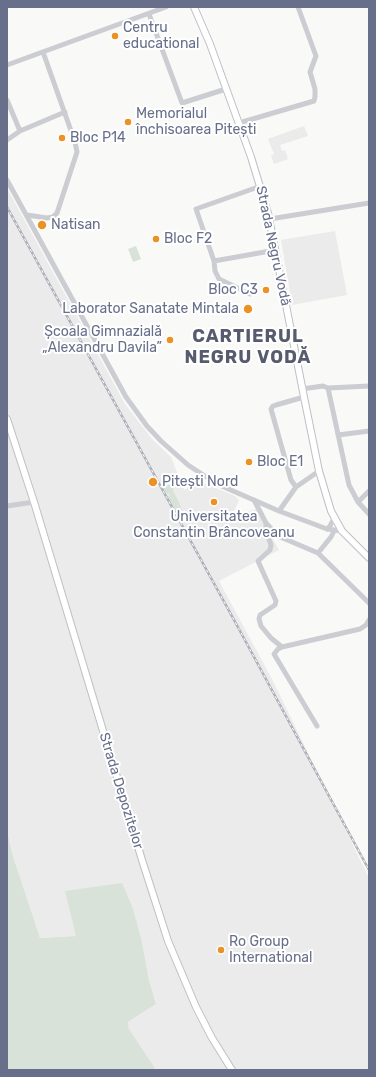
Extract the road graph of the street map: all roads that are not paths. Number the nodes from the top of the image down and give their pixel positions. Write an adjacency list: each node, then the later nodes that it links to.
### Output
1 (166, 7): 4 (street)
2 (298, 7): 10 (street)
3 (196, 9): 7 (main road, Strada Negru Vodă)
4 (149, 14): 5 (street); 7 (street)
5 (43, 52): 6 (street); 9 (street)
6 (7, 65)
7 (226, 89): 10 (main road, Strada Negru Vodă)
8 (7, 100): 11 (street)
9 (65, 112): 11 (street); 16 (street)
10 (238, 123): 14 (main road, Strada Negru Vodă)
11 (20, 131): 12 (street)
12 (7, 140)
13 (7, 180): 16 (street)
14 (261, 186): 17 (main road, Strada Negru Vodă); 19 (street)
15 (369, 203): 17 (street)
16 (27, 215): 31 (street)
17 (270, 219): 18 (main road, Strada Negru Vodă)
18 (276, 250): 19 (street); 23 (main road, Strada Negru Vodă)
19 (214, 261): 20 (street)
20 (250, 294)
21 (369, 386): 22 (street)
22 (328, 388): 23 (street); 27 (street)
23 (302, 389): 24 (main road, Strada Negru Vodă)
24 (304, 397): 28 (main road, Strada Negru Vodă); 29 (street)
25 (7, 419): 32 (main road, Strada Depozitelor)
26 (369, 431): 27 (street)
27 (338, 435): 33 (street)
28 (319, 472): 29 (street); 37 (main road, Strada Negru Vodă)
29 (296, 487): 35 (street)
30 (369, 491): 33 (street)
31 (254, 500): 35 (street); 38 (street)
32 (34, 502): 34 (street); 48 (main road, Strada Depozitelor)
33 (358, 502): 36 (street)
34 (7, 506)
35 (279, 511): 39 (street)
36 (369, 514)
37 (334, 518): 39 (street); 41 (main road, Strada Negru Vodă)
38 (266, 523): 42 (street); 46 (street)
39 (327, 529): 40 (street)
40 (334, 531): 41 (street); 42 (street)
41 (342, 531): 43 (main road, Strada Negru Vodă)
42 (318, 553): 44 (street)
43 (369, 558)
44 (369, 603)
45 (369, 620): 46 (street)
46 (282, 647): 47 (street)
47 (317, 726)
48 (232, 1070)

